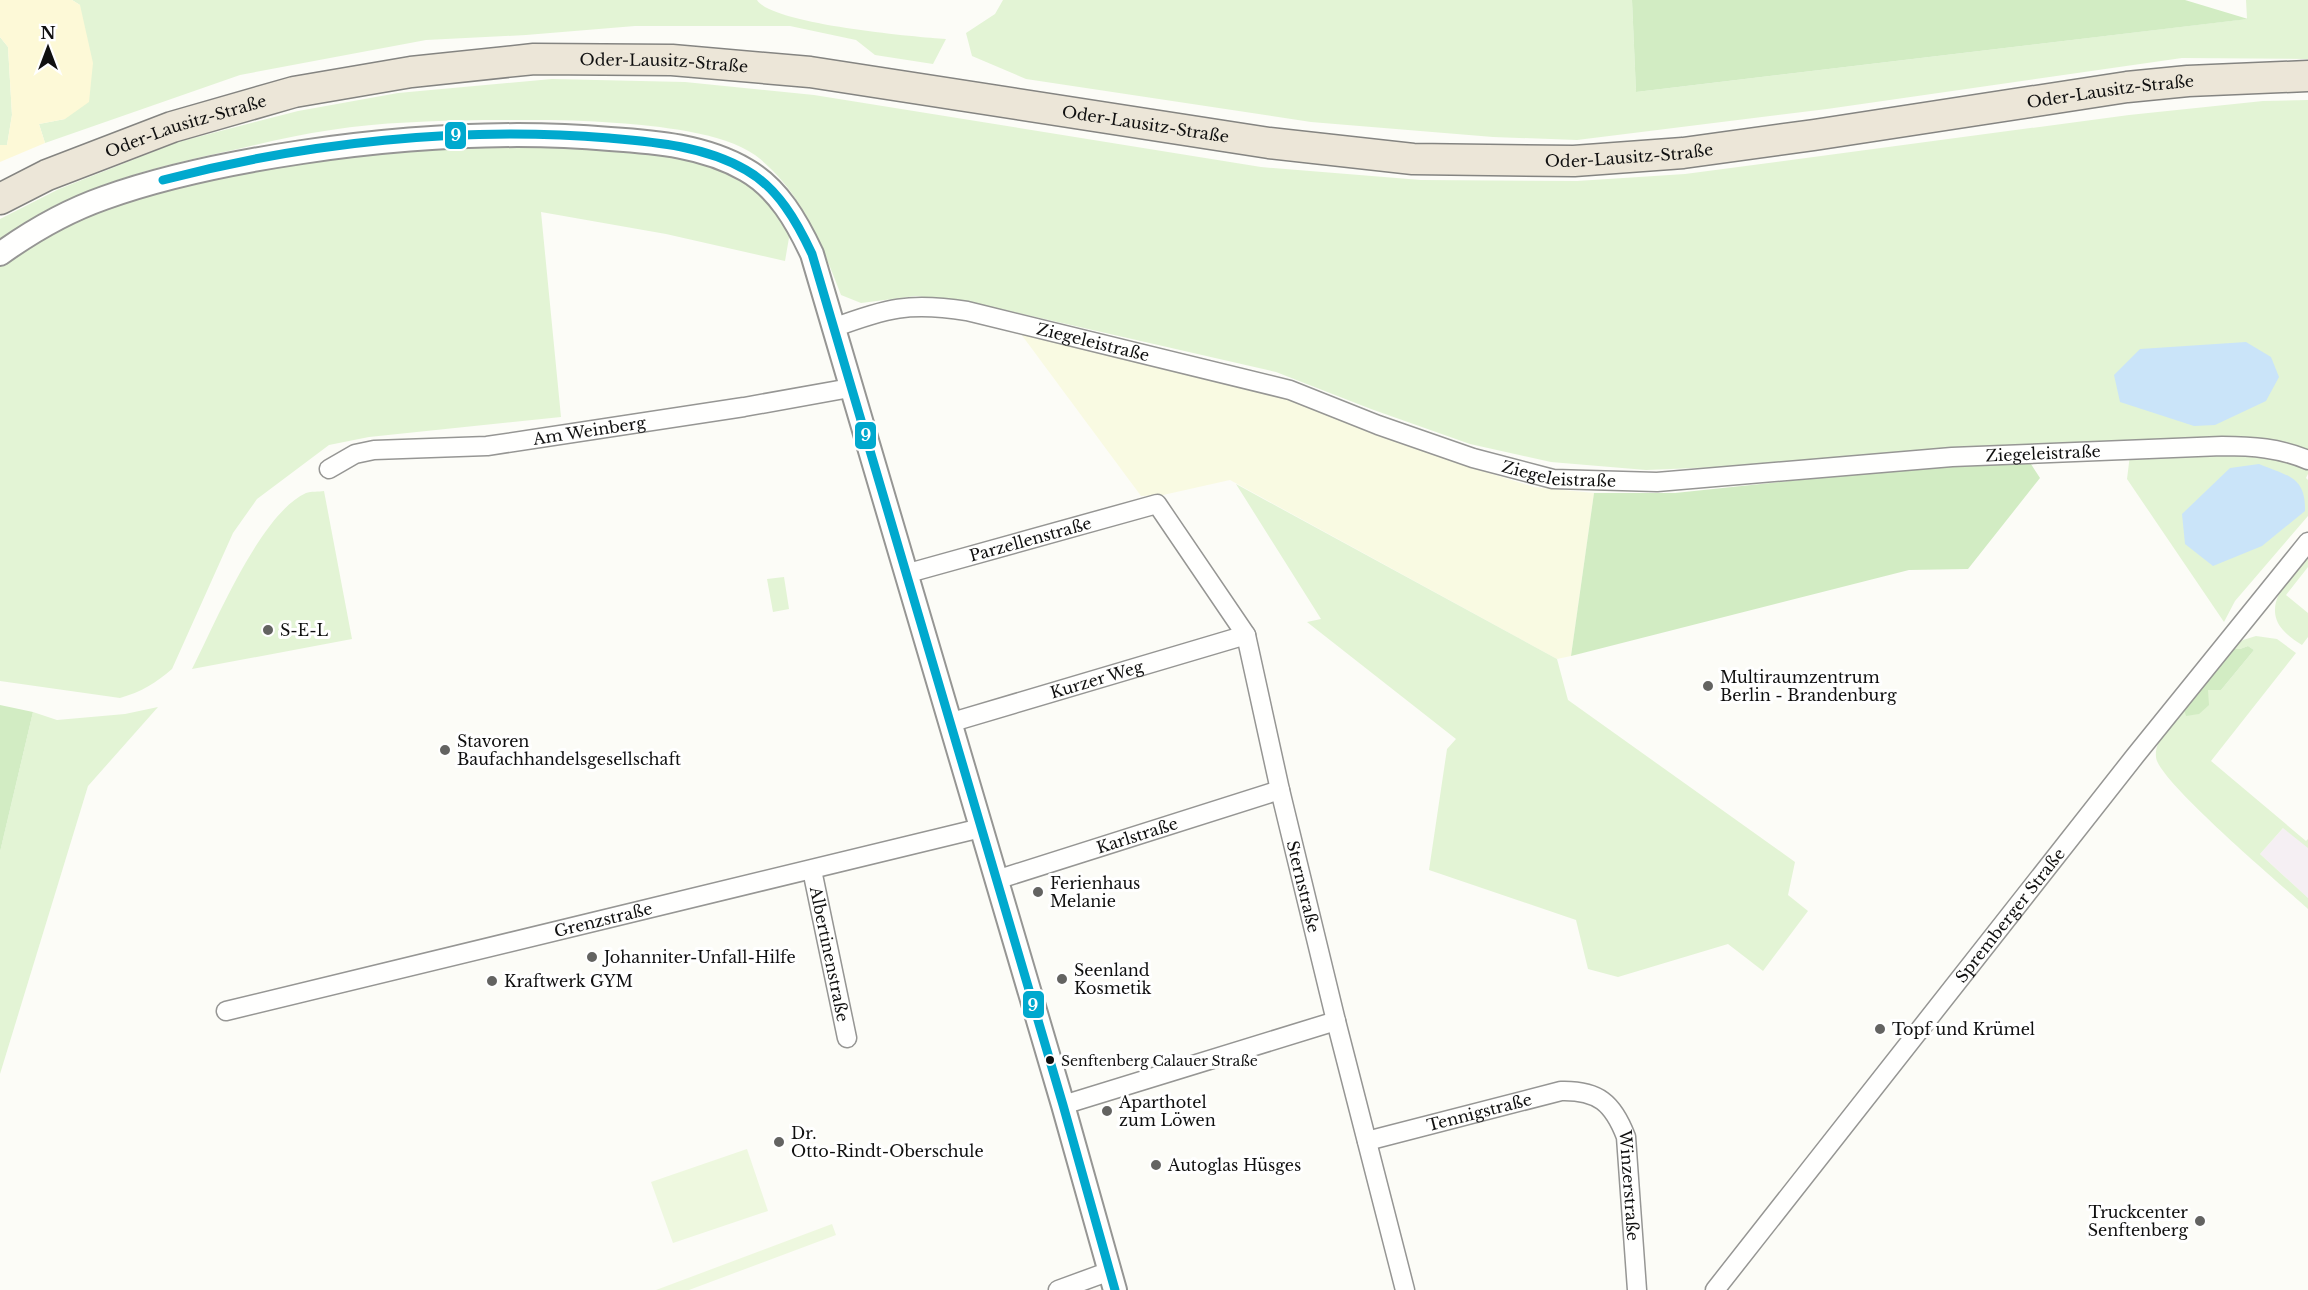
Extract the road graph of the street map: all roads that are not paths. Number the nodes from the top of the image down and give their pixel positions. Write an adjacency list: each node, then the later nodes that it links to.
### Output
1 (2308, 76): 2 (highway, Oder-Lausitz-Straße)
2 (0, 199)
3 (0, 254): 4 (street)
4 (833, 328): 5 (street); 6 (street, Ziegeleistraße)
5 (850, 388): 7 (street, Am Weinberg); 10 (street)
6 (2308, 460)
7 (329, 469)
8 (1157, 504): 10 (street, Parzellenstraße); 11 (street, Sternstraße)
9 (2308, 542): 27 (street, Spremberger Straße)
10 (905, 574): 12 (street)
11 (1246, 635): 12 (street, Kurzer Weg); 13 (street, Sternstraße)
12 (948, 723): 14 (street)
13 (1280, 790): 16 (street, Karlstraße); 18 (street, Sternstraße)
14 (981, 828): 15 (street, Grenzstraße); 16 (street)
15 (812, 870): 17 (street, Grenzstraße); 19 (street, Albertinenstraße)
16 (996, 880): 21 (street)
17 (226, 1011)
18 (1336, 1021): 21 (street); 22 (street, Sternstraße)
19 (847, 1038)
20 (1591, 1096): 22 (street, Tennigstraße); 26 (street, Winzerstraße)
21 (1063, 1105): 23 (street)
22 (1367, 1141): 25 (street, Sternstraße)
23 (1113, 1280): 24 (street)
24 (1058, 1290)
25 (1405, 1290)
26 (1637, 1290)
27 (1715, 1290)

